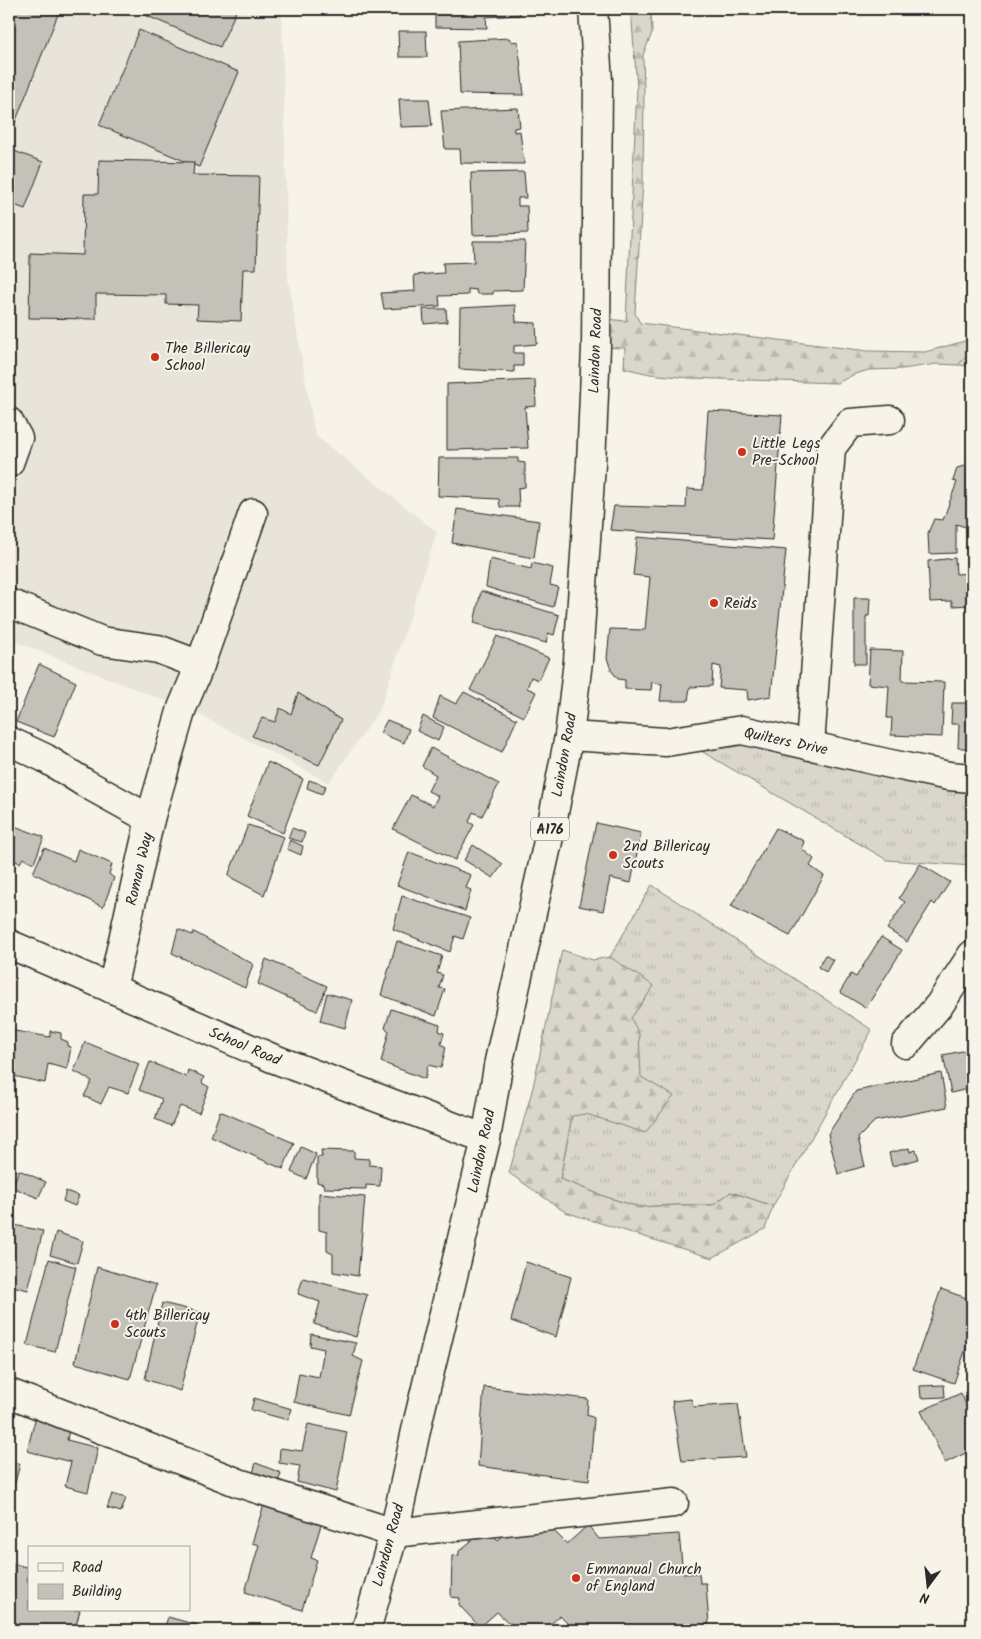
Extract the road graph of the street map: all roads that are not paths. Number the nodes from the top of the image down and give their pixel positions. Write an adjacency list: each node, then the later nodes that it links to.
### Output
1 (593, 9): 8 (main road, Laindon Road / A176)
2 (890, 420): 10 (main road)
3 (9, 422): 4 (main road)
4 (9, 463)
5 (252, 513): 7 (main road)
6 (9, 603): 7 (main road)
7 (200, 665): 12 (main road)
8 (569, 736): 10 (main road, Quilters Drive); 18 (main road, Laindon Road / A176)
9 (9, 741): 12 (main road, Roman Way)
10 (810, 746): 11 (main road, Quilters Drive)
11 (972, 778)
12 (150, 819): 16 (main road, Roman Way)
13 (9, 944): 16 (main road, School Road)
14 (972, 955): 15 (main road)
15 (964, 985): 17 (main road)
16 (112, 989): 18 (main road, School Road)
17 (906, 1044)
18 (486, 1139): 21 (main road, Laindon Road / A176)
19 (9, 1393): 21 (main road)
20 (674, 1503): 21 (main road)
21 (394, 1532): 22 (main road, Laindon Road / A176)
22 (366, 1630)

